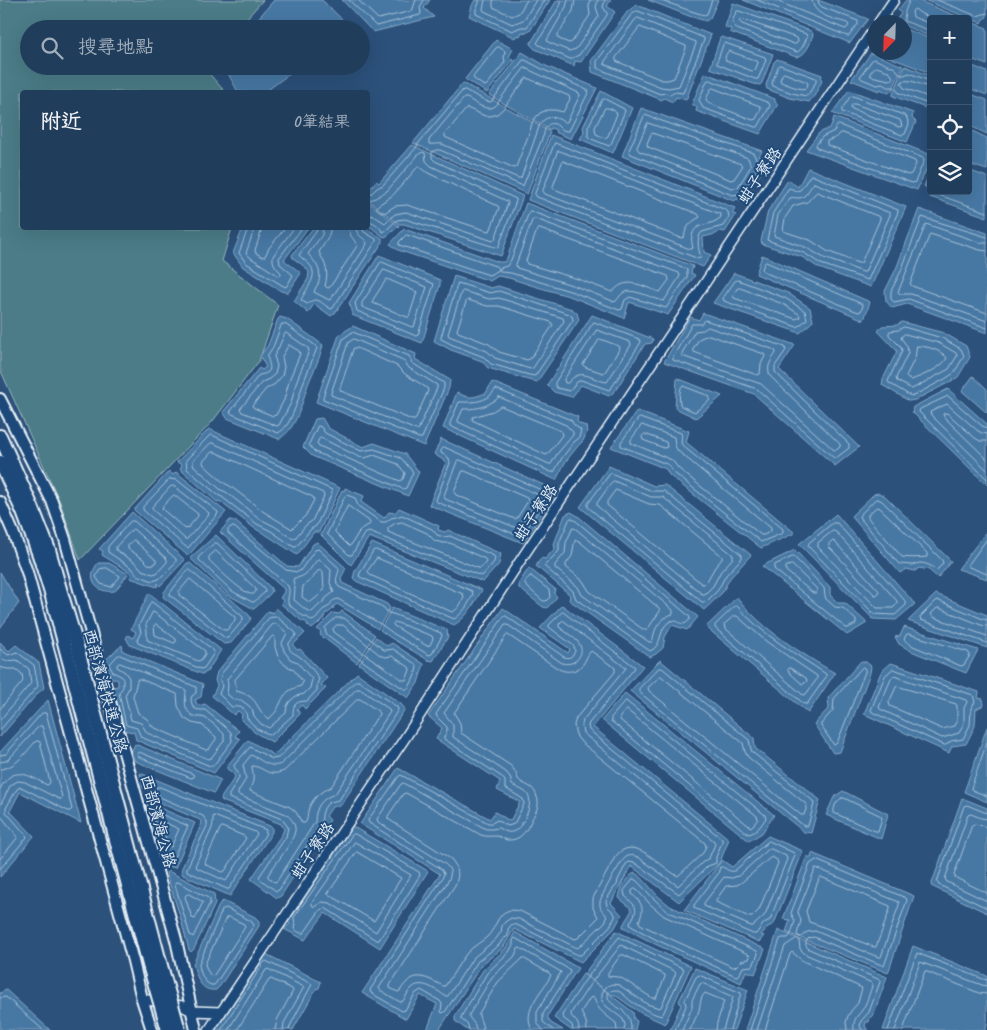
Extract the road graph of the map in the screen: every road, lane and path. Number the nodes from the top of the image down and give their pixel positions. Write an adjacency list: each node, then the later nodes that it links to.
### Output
1 (894, 0): 2 (street)
2 (884, 15)
3 (867, 40): 11 (street, 蚶子寮路)
4 (0, 399): 10 (main road, 西部濱海公路)
5 (0, 436): 8 (highway, 西部濱海快速公路)
6 (0, 462): 8 (highway, 西部濱海快速公路)
7 (0, 502): 9 (main road)
8 (155, 963): 13 (highway, bridge); 14 (highway, bridge)
9 (142, 999): 10 (street); 12 (main road)
10 (192, 1011): 11 (street); 13 (street); 15 (main road, 西部濱海公路)
11 (221, 1012): 16 (street, 蚶子寮路)
12 (152, 1030)
13 (166, 1030)
14 (179, 1030)
15 (196, 1030)
16 (209, 1030)

